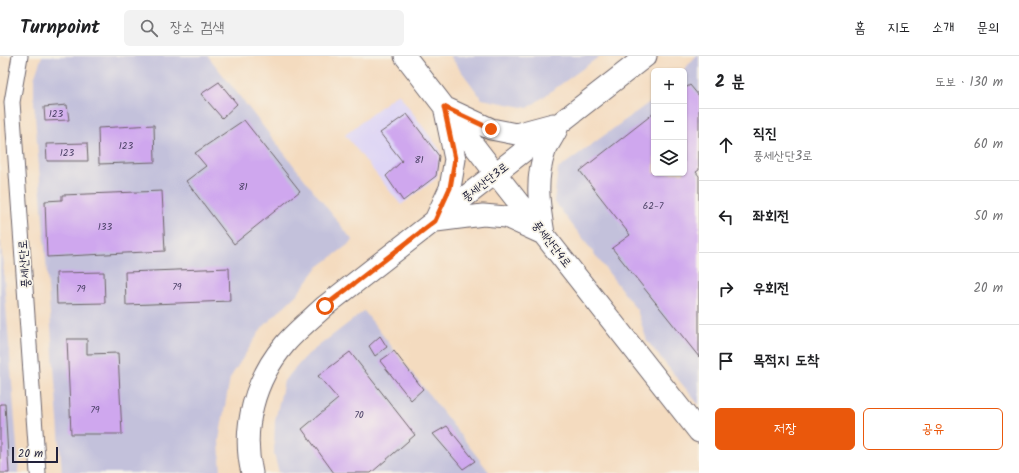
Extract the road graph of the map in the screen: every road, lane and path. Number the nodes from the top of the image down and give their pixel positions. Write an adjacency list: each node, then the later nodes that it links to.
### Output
1 (20, 56): 10 (street, 풍세산단로)
2 (405, 56): 4 (street, 풍세산단4로)
3 (646, 56): 5 (street, 풍세산단3로)
4 (444, 107): 5 (street); 6 (street, 풍세산단4로); 7 (street)
5 (562, 122): 6 (street, 풍세산단3로); 8 (street)
6 (496, 174): 7 (street, 풍세산단3로); 8 (street, 풍세산단4로)
7 (435, 221): 8 (street); 11 (street, 풍세산단3로)
8 (544, 234): 9 (street, 풍세산단4로)
9 (699, 432)
10 (38, 473)
11 (252, 473)

